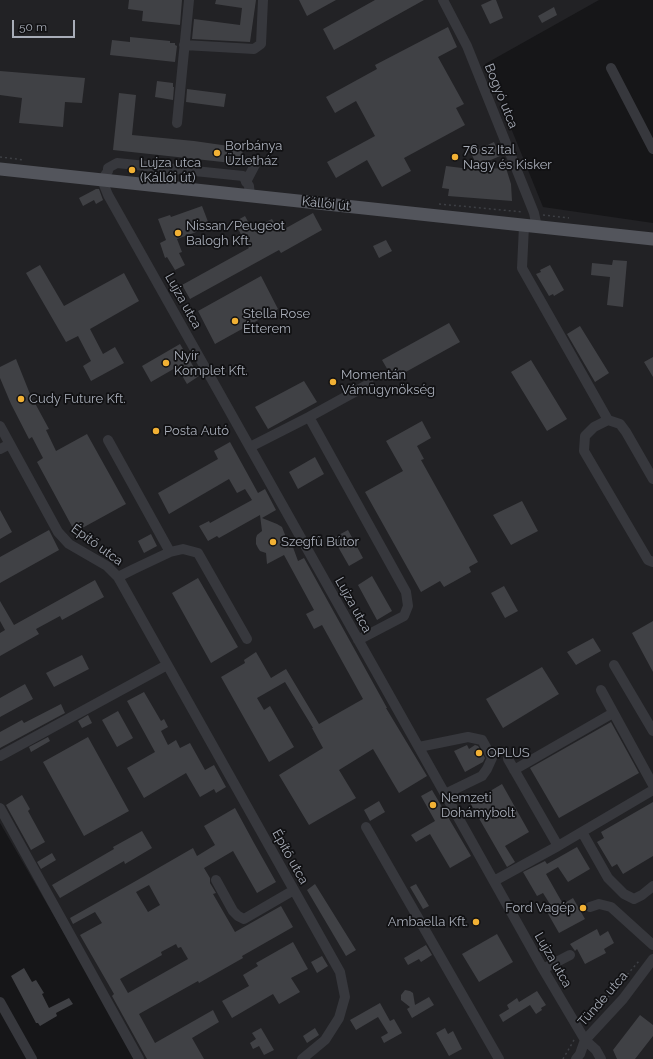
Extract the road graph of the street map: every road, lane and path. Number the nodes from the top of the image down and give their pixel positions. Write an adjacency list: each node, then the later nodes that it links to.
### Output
1 (189, 0): 4 (street)
2 (263, 0): 4 (street)
3 (443, 0): 13 (street, Bogyó utca)
4 (184, 45): 6 (street)
5 (610, 68): 7 (street)
6 (177, 123)
7 (653, 149)
8 (257, 161): 11 (street)
9 (0, 169): 10 (main road, Kállói út)
10 (102, 180): 11 (street); 12 (main road, Kállói út); 21 (street, Lujza utca)
11 (246, 182): 12 (street)
12 (250, 196): 13 (main road, Kállói út)
13 (530, 227): 14 (main road, Kállói út); 17 (street, Bogyó utca)
14 (653, 239)
15 (369, 384): 16 (street)
16 (310, 417): 21 (street); 28 (street)
17 (608, 420): 23 (street); 25 (street)
18 (0, 426): 20 (street, Építő utca)
19 (108, 440): 24 (street)
20 (10, 444): 22 (street); 26 (street, Építő utca)
21 (250, 447): 28 (street, Lujza utca)
22 (0, 449)
23 (653, 479)
24 (170, 552): 26 (street); 27 (street)
25 (653, 562)
26 (118, 577): 29 (street, Építő utca)
27 (247, 639)
28 (358, 640): 35 (street, Lujza utca)
29 (167, 665): 36 (street); 49 (street, Építő utca)
30 (614, 665): 33 (street)
31 (601, 690): 32 (street)
32 (613, 713): 38 (street); 39 (street)
33 (649, 715): 34 (street)
34 (653, 731)
35 (419, 748): 41 (street, Lujza utca); 41 (street)
36 (0, 756)
37 (508, 759): 38 (street)
38 (514, 770): 45 (street)
39 (653, 785)
40 (653, 790): 44 (street)
41 (445, 794): 47 (street, Lujza utca)
42 (0, 808): 59 (street)
43 (366, 827): 61 (street)
44 (582, 832): 45 (street); 48 (street)
45 (558, 846): 47 (street)
46 (216, 880): 49 (street)
47 (494, 881): 54 (street, Lujza utca)
48 (653, 886)
49 (294, 890): 60 (street, Építő utca)
50 (590, 907): 51 (street)
51 (653, 945)
52 (570, 955): 54 (street)
53 (648, 958): 56 (path); 57 (street, Tünde utca)
54 (542, 969): 56 (street, Lujza utca)
55 (0, 1002): 58 (street)
56 (580, 1030): 57 (street, Lujza utca); 62 (path)
57 (585, 1040): 63 (street, Tünde utca); 64 (street, Lujza utca)
58 (32, 1059)
59 (139, 1059)
60 (302, 1059)
61 (499, 1059)
62 (563, 1059)
63 (576, 1059)
64 (601, 1059)

